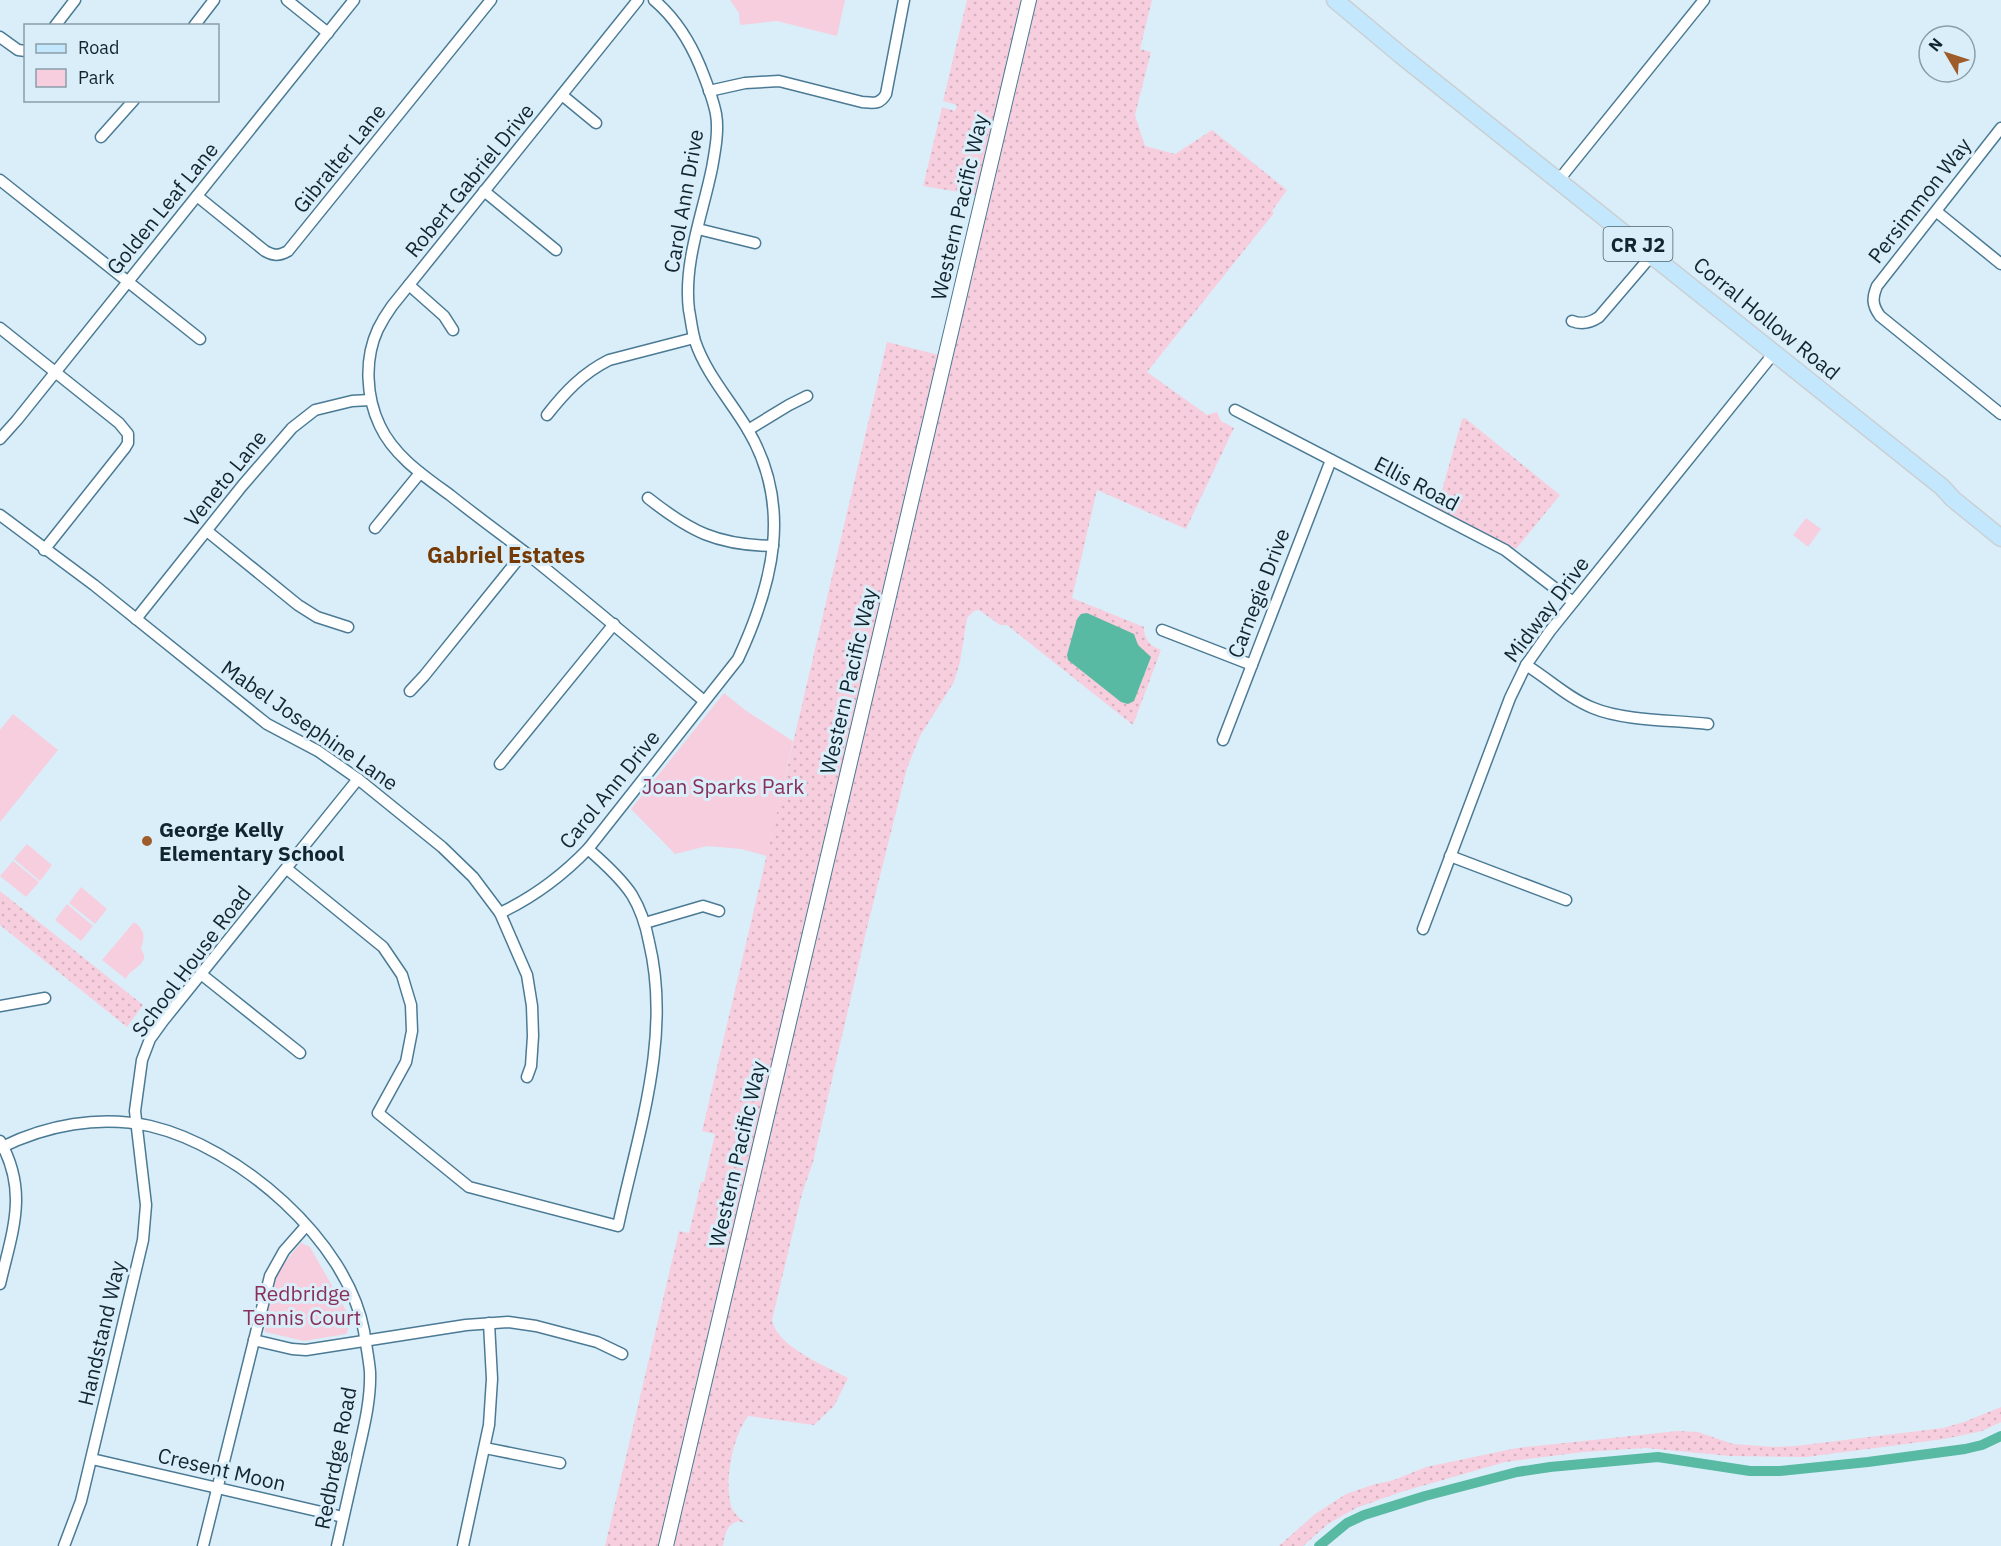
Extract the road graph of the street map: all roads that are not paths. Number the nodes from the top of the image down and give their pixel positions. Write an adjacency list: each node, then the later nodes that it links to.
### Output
1 (75, 0): 12 (street)
2 (214, 0): 13 (street)
3 (287, 0): 14 (street)
4 (354, 0): 14 (street, Golden Leaf Lane)
5 (491, 0): 26 (street, Gibralter Lane)
6 (638, 0): 18 (street, Robert Gabriel Drive)
7 (654, 0): 17 (street, Carol Ann Drive)
8 (904, 0): 17 (street)
9 (1029, 0): 104 (street, Western Pacific Way)
10 (1335, 0): 24 (main road, Corral Hollow Road / CR J2)
11 (1704, 0): 24 (street)
12 (57, 24)
13 (196, 24)
14 (328, 33): 26 (street, Golden Leaf Lane)
15 (0, 37): 16 (street)
16 (24, 51)
17 (709, 91): 28 (street, Carol Ann Drive)
18 (562, 95): 20 (street); 25 (street, Robert Gabriel Drive)
19 (132, 102): 22 (street)
20 (596, 123)
21 (2001, 128): 27 (street, Persimmon Way)
22 (101, 137)
23 (0, 180): 33 (street)
24 (1558, 181): 31 (main road, Corral Hollow Road / CR J2)
25 (484, 191): 30 (street); 34 (street, Robert Gabriel Drive)
26 (197, 196): 33 (street, Golden Leaf Lane)
27 (1936, 212): 32 (street); 45 (street, Persimmon Way)
28 (698, 229): 29 (street); 38 (street, Carol Ann Drive)
29 (755, 243)
30 (556, 250)
31 (1652, 255): 35 (street); 40 (main road, Corral Hollow Road / CR J2)
32 (2001, 264)
33 (127, 282): 39 (street); 41 (street, Golden Leaf Lane)
34 (409, 285): 37 (street); 43 (street, Robert Gabriel Drive)
35 (1572, 321)
36 (0, 328): 41 (street)
37 (453, 330)
38 (694, 338): 46 (street); 47 (street, Carol Ann Drive)
39 (200, 339)
40 (1774, 353): 51 (main road, Corral Hollow Road / CR J2); 61 (street, Midway Drive)
41 (56, 372): 48 (street, Golden Leaf Lane); 59 (street)
42 (807, 396): 47 (street)
43 (370, 400): 50 (street, Robert Gabriel Drive); 56 (street, Veneto Lane)
44 (1235, 410): 49 (street, Ellis Road)
45 (2001, 414)
46 (547, 416)
47 (748, 430): 58 (street, Carol Ann Drive)
48 (0, 439)
49 (1331, 460): 61 (street, Ellis Road); 66 (street, Carnegie Drive)
50 (420, 473): 55 (street); 60 (street, Robert Gabriel Drive)
51 (1942, 487): 54 (main road); 57 (main road, Corral Hollow Road / CR J2)
52 (648, 498): 58 (street)
53 (0, 515): 59 (street, Mabel Josephine Lane)
54 (2001, 524)
55 (375, 528)
56 (207, 531): 62 (street, Veneto Lane); 64 (street)
57 (2001, 538)
58 (774, 546): 69 (street, Carol Ann Drive)
59 (44, 550): 62 (street, Mabel Josephine Lane)
60 (524, 552): 63 (street, Robert Gabriel Drive); 68 (street)
61 (1574, 602): 67 (street, Midway Drive)
62 (136, 619): 73 (street, Mabel Josephine Lane)
63 (614, 624): 69 (street, Robert Gabriel Drive); 72 (street)
64 (348, 627)
65 (1162, 630): 66 (street)
66 (1252, 665): 71 (street, Carnegie Drive)
67 (1526, 665): 70 (street); 75 (street, Midway Drive)
68 (410, 691)
69 (704, 701): 74 (street, Carol Ann Drive)
70 (1708, 724)
71 (1223, 740)
72 (500, 764)
73 (358, 779): 76 (street, School House Road); 79 (street, Mabel Josephine Lane)
74 (588, 849): 79 (street, Carol Ann Drive); 80 (street)
75 (1450, 856): 77 (street); 81 (street, Midway Drive)
76 (287, 869): 80 (street); 82 (street, School House Road)
77 (1566, 900)
78 (719, 911): 80 (street)
79 (500, 913): 86 (street, Mabel Josephine Lane)
80 (645, 923)
81 (1423, 929)
82 (201, 974): 85 (street); 87 (street, School House Road)
83 (45, 998): 84 (street)
84 (0, 1006)
85 (300, 1053)
86 (528, 1077)
87 (136, 1124): 88 (street, Redbrdge Road); 89 (street, Redbrdge Road); 96 (street, Handstand Way)
88 (1, 1145): 90 (street)
89 (306, 1226): 92 (street); 93 (street, Redbrdge Road)
90 (0, 1284)
91 (489, 1323): 93 (street); 94 (street); 95 (street)
92 (254, 1340): 93 (street); 98 (street)
93 (366, 1341): 99 (street, Redbrdge Road)
94 (622, 1354)
95 (485, 1448): 97 (street); 103 (street)
96 (92, 1459): 98 (street, Cresent Moon); 100 (street, Handstand Way)
97 (560, 1463)
98 (218, 1488): 99 (street, Cresent Moon); 101 (street)
99 (343, 1517): 102 (street, Redbrdge Road)
100 (64, 1546)
101 (203, 1546)
102 (337, 1546)
103 (463, 1546)
104 (666, 1546)

